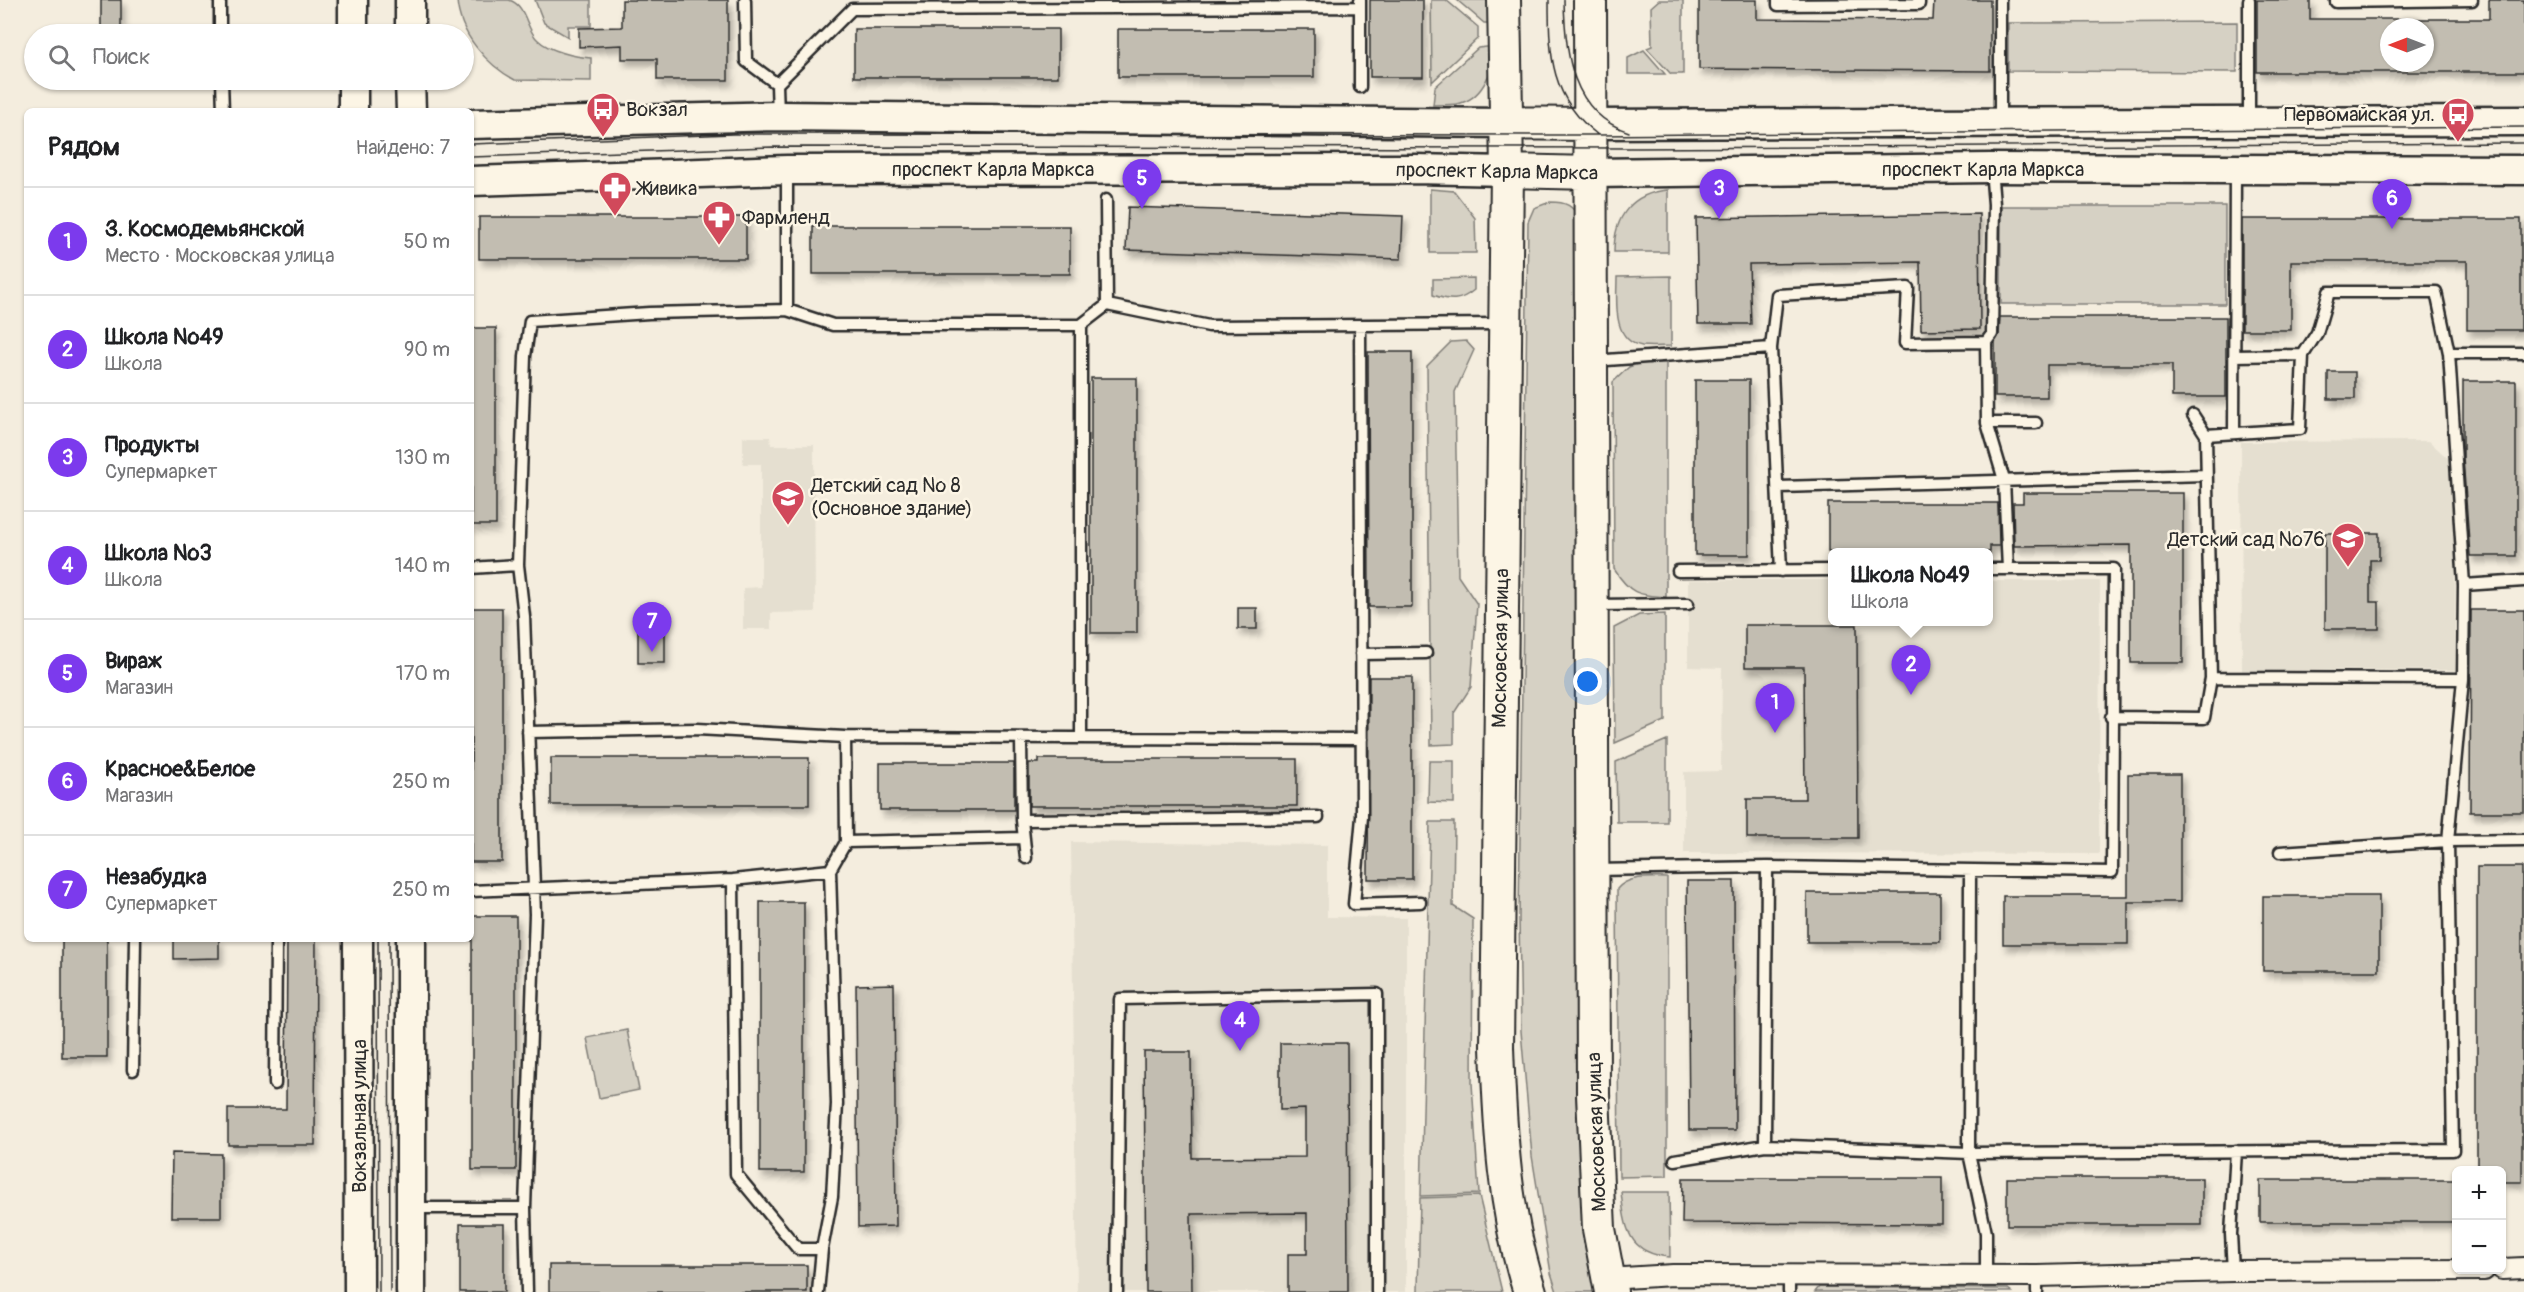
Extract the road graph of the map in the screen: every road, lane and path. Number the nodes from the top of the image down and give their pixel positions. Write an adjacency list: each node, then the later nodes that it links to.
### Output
1 (220, 0): 16 (lane)
2 (353, 0): 17 (main road)
3 (410, 0): 18 (main road)
4 (745, 0): 19 (lane)
5 (1504, 0): 31 (main road, Московская улица)
6 (1590, 0): 33 (main road, Московская улица)
7 (1778, 0): 8 (lane)
8 (1919, 0)
9 (2000, 0): 29 (lane)
10 (2249, 0): 30 (lane)
11 (2336, 0): 12 (lane)
12 (2472, 0)
13 (1360, 3): 15 (lane); 20 (lane)
14 (852, 4): 15 (lane); 19 (lane)
15 (1044, 4)
16 (220, 24)
17 (353, 24)
18 (410, 24)
19 (777, 84): 27 (lane)
20 (1360, 87)
21 (222, 90): 24 (lane)
22 (353, 90): 25 (main road)
23 (410, 90): 26 (main road)
24 (223, 108)
25 (353, 108)
26 (411, 108)
27 (778, 116): 31 (main road); 32 (main road)
28 (2524, 121): 30 (main road)
29 (2000, 122): 30 (main road); 33 (main road)
30 (2249, 122)
31 (1505, 123): 33 (main road); 38 (main road, Московская улица)
32 (474, 124)
33 (1589, 124): 39 (main road, Московская улица)
34 (1991, 168): 35 (main road, проспект Карла Маркса); 39 (main road, проспект Карла Маркса); 47 (lane)
35 (2235, 169): 37 (main road, проспект Карла Маркса); 52 (lane)
36 (787, 170): 38 (main road, проспект Карла Маркса); 40 (main road, проспект Карла Маркса); 43 (lane)
37 (2524, 170)
38 (1507, 171): 39 (main road, проспект Карла Маркса); 44 (main road, Московская улица)
39 (1592, 173): 53 (main road, Московская улица)
40 (474, 181)
41 (1106, 200): 42 (lane)
42 (1107, 305): 45 (lane); 46 (lane)
43 (787, 310): 45 (lane); 62 (lane)
44 (1504, 324): 46 (lane); 126 (main road, Московская улица)
45 (1081, 325): 80 (lane)
46 (1360, 326): 74 (lane)
47 (1986, 342): 48 (lane); 55 (lane)
48 (1771, 348): 53 (lane); 61 (lane)
49 (2449, 353): 50 (lane); 51 (lane); 70 (lane)
50 (2524, 353)
51 (2303, 355): 52 (lane); 57 (lane)
52 (2234, 356): 57 (lane)
53 (1592, 361): 72 (main road, Московская улица)
54 (2193, 415): 58 (lane)
55 (1987, 423): 56 (lane); 60 (lane)
56 (2036, 423)
57 (2234, 433): 58 (lane)
58 (2206, 435): 59 (lane)
59 (2206, 475): 60 (lane); 75 (lane)
60 (2004, 480): 61 (lane); 65 (lane)
61 (1779, 487): 67 (lane)
62 (518, 565): 63 (lane); 78 (lane)
63 (474, 567)
64 (1993, 569): 65 (lane)
65 (2008, 569): 77 (lane)
66 (1828, 570): 67 (lane)
67 (1781, 571): 68 (lane)
68 (1678, 572)
69 (2524, 581): 70 (lane)
70 (2464, 585): 76 (lane)
71 (1688, 604): 72 (lane)
72 (1593, 605): 93 (main road, Московская улица)
73 (1426, 653): 74 (lane)
74 (1361, 654): 82 (lane)
75 (2211, 678): 76 (lane); 77 (lane)
76 (2463, 679): 87 (lane)
77 (2111, 717): 94 (lane)
78 (528, 732): 79 (lane); 96 (lane)
79 (845, 738): 81 (lane); 88 (lane)
80 (1082, 738): 81 (lane); 82 (lane)
81 (1021, 739): 84 (lane)
82 (1362, 739): 98 (lane)
83 (1318, 817): 84 (lane)
84 (1022, 820): 85 (lane)
85 (1024, 838): 88 (lane); 90 (lane)
86 (2524, 840): 87 (lane)
87 (2448, 841): 89 (lane); 106 (lane)
88 (846, 842): 92 (lane)
89 (2280, 852)
90 (1026, 858)
91 (1767, 867): 93 (lane); 94 (lane); 105 (lane)
92 (830, 870): 95 (lane); 111 (lane)
93 (1593, 870): 119 (main road, Московская улица)
94 (1970, 871): 107 (lane)
95 (733, 880): 96 (lane); 111 (lane)
96 (535, 888): 97 (lane); 110 (lane)
97 (474, 891)
98 (1420, 902)
99 (135, 942): 103 (lane)
100 (276, 942): 104 (lane)
101 (358, 942): 120 (main road, Вокзальная улица)
102 (411, 942): 109 (main road)
103 (134, 1070)
104 (275, 1084)
105 (1765, 1145): 107 (lane); 108 (lane)
106 (2236, 1151): 107 (lane); 115 (lane)
107 (1969, 1153): 116 (lane)
108 (1675, 1160)
109 (411, 1208): 110 (lane); 121 (main road)
110 (525, 1208): 122 (lane)
111 (822, 1249): 123 (lane)
112 (2524, 1268): 114 (street)
113 (2452, 1269): 115 (street)
114 (2506, 1269)
115 (2233, 1271): 118 (street)
116 (1986, 1276): 117 (street); 118 (street)
117 (1789, 1284): 119 (street)
118 (2037, 1284)
119 (1609, 1286)
120 (360, 1292)
121 (411, 1292)
122 (527, 1292)
123 (818, 1292)
124 (1117, 1292): 125 (lane)
125 (1377, 1292)
126 (1530, 1292)

